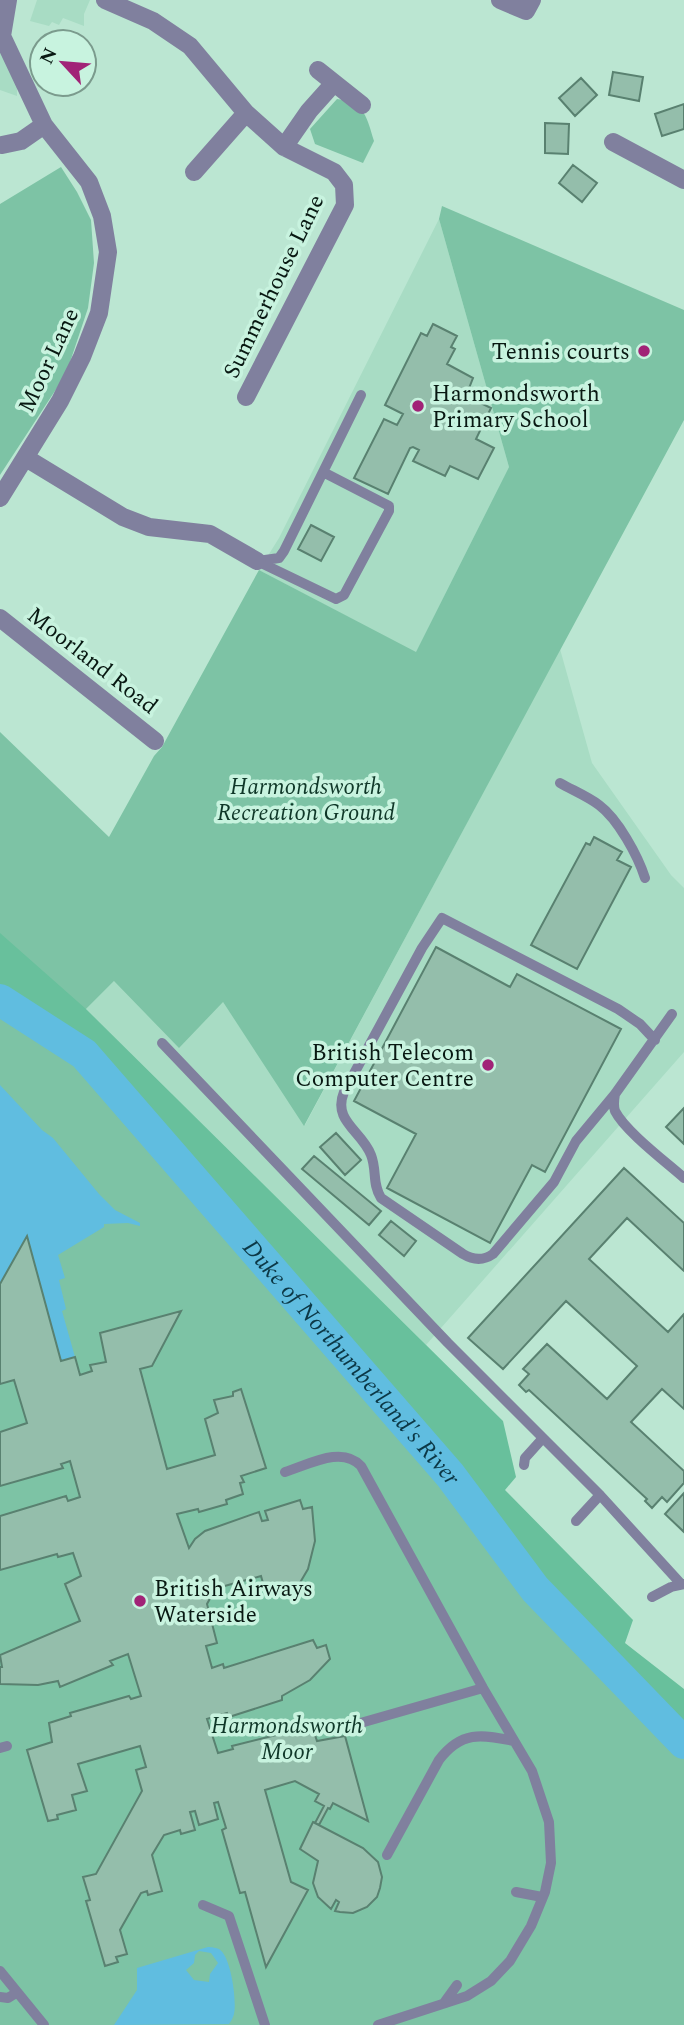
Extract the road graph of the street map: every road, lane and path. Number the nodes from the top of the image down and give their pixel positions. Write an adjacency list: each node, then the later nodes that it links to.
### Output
1 (8, 0): 5 (street)
2 (105, 0): 9 (street, Summerhouse Lane)
3 (500, 0): 4 (street)
4 (532, 0)
5 (3, 39): 10 (street, Moor Lane)
6 (318, 70): 7 (street)
7 (334, 83): 8 (street); 13 (street)
8 (362, 105)
9 (246, 113): 13 (street, Summerhouse Lane); 14 (street)
10 (44, 125): 12 (street); 18 (street, Moor Lane)
11 (613, 142): 15 (street)
12 (2, 145)
13 (284, 146): 17 (street, Summerhouse Lane)
14 (194, 172)
15 (684, 180)
16 (361, 395): 19 (lane)
17 (246, 397)
18 (26, 458): 20 (street, Moor Lane); 21 (street)
19 (323, 472): 21 (lane); 21 (lane)
20 (0, 498)
21 (257, 561)
22 (0, 618): 23 (street, Moorland Road)
23 (155, 741)
24 (560, 783): 25 (lane)
25 (645, 878)
26 (672, 1014): 27 (lane)
27 (655, 1041): 29 (lane); 29 (lane)
28 (162, 1043): 31 (lane)
29 (615, 1094): 30 (lane)
30 (684, 1178)
31 (543, 1438): 32 (lane); 34 (lane)
32 (523, 1465)
33 (285, 1472): 38 (lane)
34 (600, 1495): 35 (lane); 36 (lane)
35 (576, 1521)
36 (683, 1584): 37 (lane)
37 (652, 1597)
38 (483, 1688): 39 (lane); 40 (lane)
39 (357, 1724)
40 (514, 1741): 41 (lane); 43 (lane)
41 (387, 1856)
42 (516, 1892): 43 (lane)
43 (542, 1897): 49 (lane)
44 (203, 1905): 51 (lane)
45 (0, 1971): 47 (lane)
46 (457, 1985): 49 (lane)
47 (16, 1993): 48 (lane); 50 (lane)
48 (0, 1997)
49 (444, 2004): 52 (lane)
50 (44, 2025)
51 (265, 2025)
52 (378, 2025)

